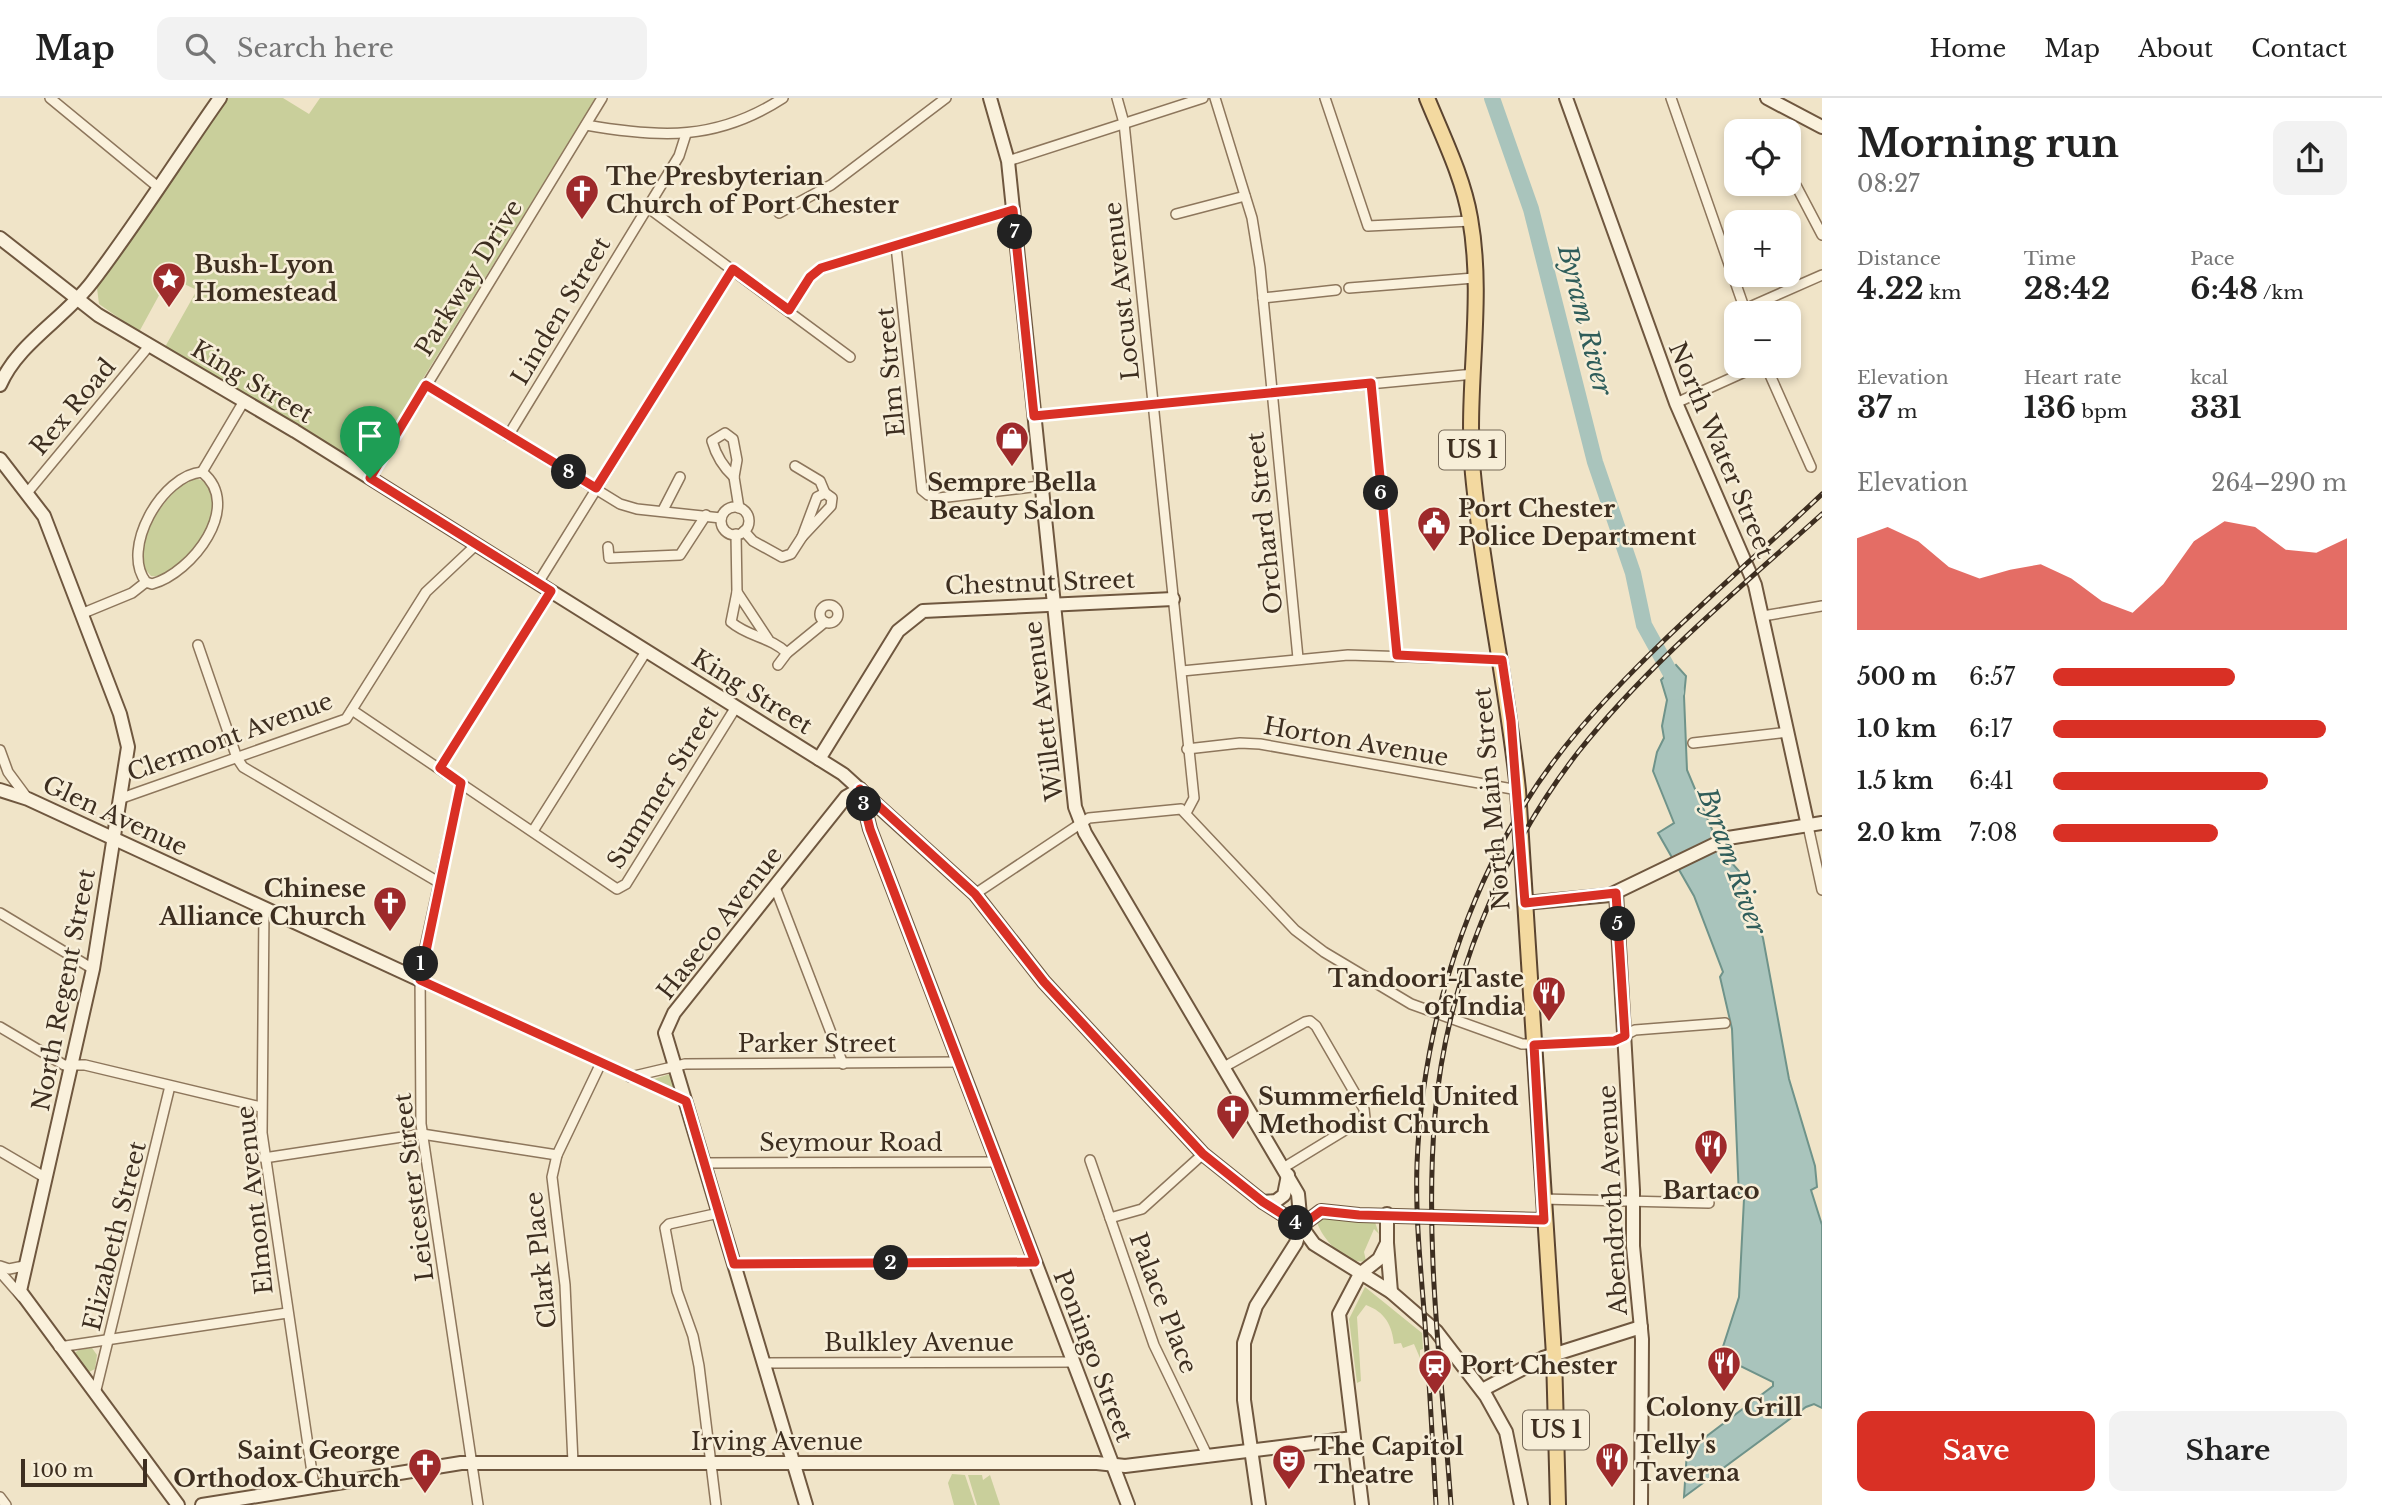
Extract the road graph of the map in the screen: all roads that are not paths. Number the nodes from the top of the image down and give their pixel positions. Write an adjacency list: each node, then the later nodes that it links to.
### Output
1 (50, 98): 20 (street)
2 (220, 98): 20 (street)
3 (602, 98): 16 (street, Parkway Drive)
4 (783, 98): 18 (street)
5 (946, 98): 25 (street)
6 (990, 98): 19 (street, Willett Avenue)
7 (1117, 98): 15 (street, Locust Avenue)
8 (1203, 98): 15 (street)
9 (1215, 98): 22 (street, Orchard Street)
10 (1325, 98): 27 (street)
11 (1427, 98): 27 (main road, North Main Street / US 1)
12 (1566, 98): 51 (street, North Water Street)
13 (1671, 98): 38 (street)
14 (1767, 98): 17 (street)
15 (1124, 123): 19 (street); 52 (street, Locust Avenue)
16 (586, 125): 18 (street); 48 (street, Parkway Drive)
17 (1822, 127)
18 (686, 134): 23 (street, Linden Street)
19 (1008, 161): 24 (street, Willett Avenue)
20 (158, 187): 37 (street)
21 (1801, 195): 28 (street)
22 (1245, 196): 26 (street); 36 (street, Orchard Street)
23 (647, 207): 31 (street); 54 (street, Linden Street)
24 (1013, 210): 30 (street); 53 (street, Willett Avenue)
25 (779, 213)
26 (1176, 214)
27 (1471, 221): 33 (main road, North Main Street / US 1)
28 (1822, 235)
29 (0, 238): 37 (street, King Street)
30 (896, 246): 40 (street); 62 (street, Elm Street)
31 (733, 269): 40 (street); 63 (street)
32 (1822, 275): 39 (street)
33 (1474, 278): 34 (street); 43 (main road, North Main Street / US 1)
34 (1349, 288)
35 (1336, 290): 36 (street)
36 (1263, 298): 49 (street, Orchard Street)
37 (77, 300): 41 (street, King Street); 47 (street)
38 (1742, 301)
39 (1767, 301)
40 (789, 310): 42 (street)
41 (149, 346): 50 (street, King Street); 64 (street, Rex Road)
42 (850, 357)
43 (1474, 374): 46 (street); 90 (main road, North Main Street / US 1)
44 (1731, 378): 51 (street)
45 (1771, 378): 57 (street)
46 (1371, 383): 49 (street); 88 (street)
47 (0, 385)
48 (426, 385): 54 (street); 61 (street, Parkway Drive)
49 (1273, 393): 52 (street); 89 (street, Orchard Street)
50 (244, 401): 58 (street); 61 (street, King Street)
51 (1676, 403): 82 (street, North Water Street)
52 (1154, 405): 53 (street); 78 (street, Locust Avenue)
53 (1034, 416): 62 (street, Willett Avenue)
54 (508, 436): 63 (street)
55 (0, 459): 64 (street, North Regent Street)
56 (795, 466): 65 (street)
57 (1811, 467)
58 (202, 472): 74 (street); 74 (street)
59 (680, 477): 67 (street)
60 (734, 477): 66 (street)
61 (370, 478): 72 (street, King Street)
62 (1041, 486): 79 (street, Willett Avenue)
63 (596, 488): 67 (street); 75 (street)
64 (27, 493): 81 (street, North Regent Street)
65 (825, 494): 71 (street); 71 (street)
66 (739, 508): 69 (street); 70 (street)
67 (663, 510): 68 (street)
68 (706, 515): 69 (street); 73 (street)
69 (721, 519): 70 (street)
70 (740, 533): 71 (street); 77 (street)
71 (802, 537)
72 (477, 544): 75 (street, King Street); 94 (street, Clermont Avenue)
73 (608, 547)
74 (146, 582): 81 (street)
75 (538, 583): 76 (street, King Street)
76 (551, 591): 86 (street, King Street); 102 (street)
77 (737, 592): 84 (street); 84 (street)
78 (1173, 598): 79 (street, Chestnut Street); 92 (street, Locust Avenue)
79 (1052, 603): 100 (street, Chestnut Street); 110 (street, Willett Avenue)
80 (1822, 606): 82 (street)
81 (81, 614): 107 (street, North Regent Street)
82 (1763, 616): 95 (street, North Water Street)
83 (825, 622): 87 (street)
84 (768, 639): 87 (street)
85 (198, 645): 99 (street)
86 (647, 650): 93 (street, King Street); 113 (street)
87 (787, 653): 91 (street)
88 (1397, 655): 89 (street); 90 (street)
89 (1298, 658): 92 (street)
90 (1502, 660): 106 (main road, North Main Street / US 1)
91 (778, 664)
92 (1182, 671): 97 (street, Locust Avenue)
93 (736, 707): 100 (street, King Street); 113 (street, Summer Street)
94 (352, 710): 99 (street, Clermont Avenue); 102 (street)
95 (1788, 732): 96 (street); 112 (street, North Water Street)
96 (1693, 743)
97 (1187, 749): 106 (street, Horton Avenue); 109 (street, Locust Avenue)
98 (0, 750): 101 (street)
99 (237, 758): 107 (street, Clermont Avenue); 115 (street)
100 (819, 758): 104 (street, King Street)
101 (1, 764): 108 (street)
102 (440, 768): 103 (street)
103 (461, 783): 113 (street); 115 (street, Leicester Street)
104 (860, 789): 116 (street, Haseco Avenue); 119 (street, King Street); 129 (street, Poningo Street)
105 (0, 790): 108 (street, Glen Avenue)
106 (1518, 790): 120 (main road, North Main Street / US 1)
107 (121, 798): 114 (street, North Regent Street)
108 (28, 799): 114 (street, Glen Avenue)
109 (1186, 813): 110 (street); 128 (street)
110 (1080, 823): 119 (street); 134 (street, Willett Avenue)
111 (1822, 823): 112 (street)
112 (1808, 826): 117 (street); 118 (street)
113 (533, 831)
114 (115, 839): 121 (street, Glen Avenue); 123 (street, North Regent Street)
115 (440, 883): 124 (street, Leicester Street)
116 (775, 887): 131 (street); 133 (street, Haseco Avenue)
117 (1822, 890)
118 (1616, 893): 120 (street); 127 (street, Abendroth Avenue)
119 (975, 894): 141 (street, King Street)
120 (1525, 903): 128 (main road, North Main Street / US 1)
121 (264, 908): 124 (street, Glen Avenue); 138 (street, Elmont Avenue)
122 (0, 913): 123 (street)
123 (93, 969): 132 (street, North Regent Street)
124 (420, 980): 130 (street, Glen Avenue); 139 (street, Leicester Street)
125 (1725, 1023): 127 (street)
126 (0, 1027): 132 (street)
127 (1625, 1036): 128 (street); 151 (street, Abendroth Avenue)
128 (1534, 1045): 149 (main road, North Main Street / US 1)
129 (959, 1062): 131 (street, Parker Street); 145 (street, Poningo Street)
130 (601, 1063): 135 (street, Glen Avenue); 142 (street, Clark Place)
131 (843, 1064): 133 (street, Parker Street)
132 (72, 1065): 136 (street); 148 (street, North Regent Street)
133 (675, 1066): 135 (street); 137 (street, Haseco Avenue)
134 (1224, 1067): 147 (street, Willett Avenue); 147 (street)
135 (630, 1077): 137 (street, Glen Avenue)
136 (170, 1086): 138 (street); 169 (street, Elizabeth Street)
137 (686, 1101): 146 (street, Haseco Avenue)
138 (261, 1107): 143 (street, Elmont Avenue)
139 (422, 1134): 142 (street); 143 (street); 179 (street, Leicester Street)
140 (0, 1151): 148 (street)
141 (1203, 1154): 150 (street, King Street); 155 (street)
142 (557, 1155): 180 (street, Clark Place)
143 (264, 1158): 167 (street, Elmont Avenue)
144 (1090, 1160): 155 (street, Palace Place)
145 (997, 1162): 146 (street, Seymour Road); 159 (street, Poningo Street)
146 (705, 1163): 153 (street, Haseco Avenue)
147 (1285, 1171): 150 (street); 157 (street, Willett Avenue)
148 (46, 1178): 162 (street, North Regent Street)
149 (1542, 1199): 151 (street); 156 (main road, North Main Street / US 1)
150 (1263, 1202): 157 (street, King Street)
151 (1633, 1202): 152 (street); 168 (street, Abendroth Avenue)
152 (1709, 1203)
153 (719, 1213): 160 (street, Haseco Avenue); 181 (street)
154 (1387, 1214): 156 (street); 157 (street); 158 (street)
155 (1110, 1218): 178 (street, Palace Place)
156 (1544, 1220): 171 (main road, North Main Street / US 1)
157 (1301, 1226): 164 (street, King Street); 177 (street)
158 (1387, 1243): 164 (street); 165 (street)
159 (1035, 1262): 160 (street); 172 (street, Poningo Street)
160 (734, 1264): 173 (street, Haseco Avenue)
161 (0, 1266): 162 (street)
162 (24, 1266): 166 (street, North Regent Street)
163 (0, 1272): 166 (street)
164 (1360, 1274): 165 (street, King Street); 176 (street)
165 (1391, 1292): 174 (street, King Street)
166 (22, 1297): 170 (street)
167 (287, 1313): 169 (street); 184 (street, Elmont Avenue)
168 (1641, 1328): 171 (street); 197 (street, Abendroth Avenue)
169 (110, 1339): 170 (street); 175 (street, Elizabeth Street)
170 (59, 1347): 175 (street)
171 (1554, 1355): 174 (street); 196 (main road, North Main Street / US 1)
172 (1073, 1362): 173 (street, Bulkley Avenue); 183 (street, Poningo Street)
173 (764, 1363): 182 (street, Haseco Avenue)
174 (1482, 1390): 195 (street, King Street)
175 (94, 1394): 187 (street)
176 (1353, 1438): 177 (street, Irving Avenue); 194 (street)
177 (1253, 1451): 178 (street, Irving Avenue); 193 (street)
178 (1208, 1457): 183 (street, Irving Avenue)
179 (471, 1463): 180 (street, Irving Avenue); 184 (street, Irving Avenue); 189 (street, Leicester Street)
180 (573, 1463): 181 (street, Irving Avenue)
181 (711, 1464): 182 (street, Irving Avenue); 190 (street)
182 (793, 1464): 183 (street, Irving Avenue); 191 (street, Haseco Avenue)
183 (1112, 1465): 192 (street, Poningo Street)
184 (314, 1486): 188 (street, Irving Avenue)
185 (0, 1497): 186 (street)
186 (6, 1505)
187 (178, 1505)
188 (202, 1505)
189 (478, 1505)
190 (716, 1505)
191 (806, 1505)
192 (1128, 1505)
193 (1259, 1505)
194 (1362, 1505)
195 (1521, 1505)
196 (1558, 1505)
197 (1641, 1505)

